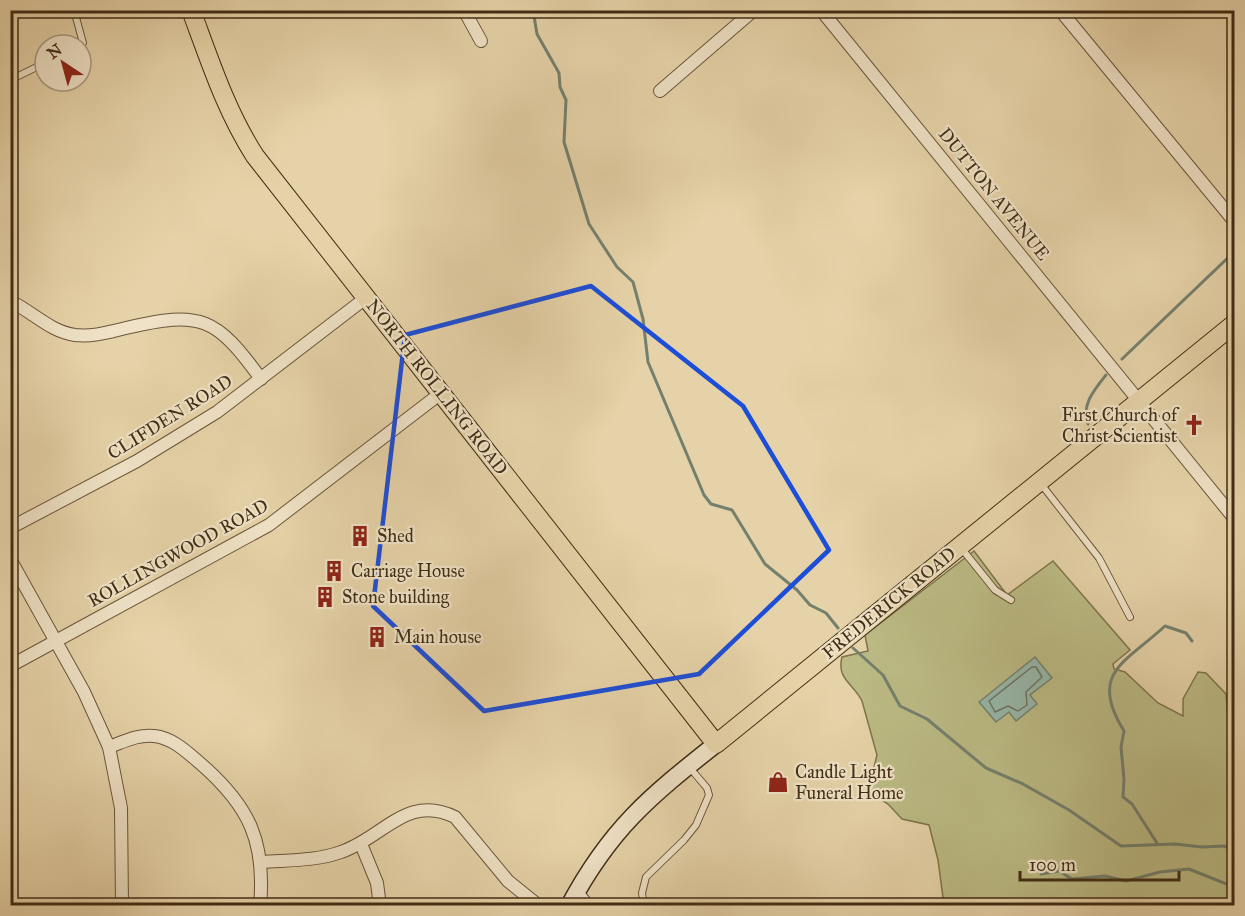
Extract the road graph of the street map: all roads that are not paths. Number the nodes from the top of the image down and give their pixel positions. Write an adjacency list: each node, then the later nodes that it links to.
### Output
1 (74, 10): 9 (lane)
2 (191, 10): 15 (main road, NORTH ROLLING ROAD)
3 (464, 10): 10 (street)
4 (754, 10): 13 (street)
5 (821, 10): 20 (street, DUTTON AVENUE)
6 (1060, 10): 14 (street)
7 (1230, 10): 8 (street)
8 (1234, 17)
9 (79, 33)
10 (481, 41)
11 (33, 69): 12 (lane)
12 (10, 80)
13 (660, 91)
14 (1234, 221)
15 (367, 297): 18 (street, CLIFDEN ROAD); 19 (main road, NORTH ROLLING ROAD)
16 (10, 301): 18 (street)
17 (1234, 324): 20 (main road, FREDERICK ROAD)
18 (261, 379): 23 (street, CLIFDEN ROAD)
19 (441, 393): 28 (street, ROLLINGWOOD ROAD); 30 (main road, NORTH ROLLING ROAD)
20 (1140, 400): 21 (main road, FREDERICK ROAD); 22 (street, DUTTON AVENUE)
21 (1038, 482): 24 (main road, FREDERICK ROAD); 27 (lane)
22 (1234, 518)
23 (10, 528)
24 (960, 546): 26 (lane); 30 (main road, FREDERICK ROAD)
25 (10, 559): 28 (street)
26 (1011, 600)
27 (1130, 616)
28 (55, 642): 29 (street, ROLLINGWOOD ROAD); 31 (street)
29 (10, 666)
30 (716, 744): 32 (main road, FREDERICK ROAD)
31 (109, 747): 34 (street); 36 (street)
32 (689, 766): 35 (main road, FREDERICK ROAD); 42 (lane)
33 (361, 844): 34 (street); 38 (street); 39 (street)
34 (262, 862): 37 (street)
35 (578, 888): 40 (main road, FREDERICK ROAD); 41 (lane)
36 (122, 906)
37 (260, 906)
38 (380, 906)
39 (539, 906)
40 (569, 906)
41 (592, 906)
42 (644, 906)

